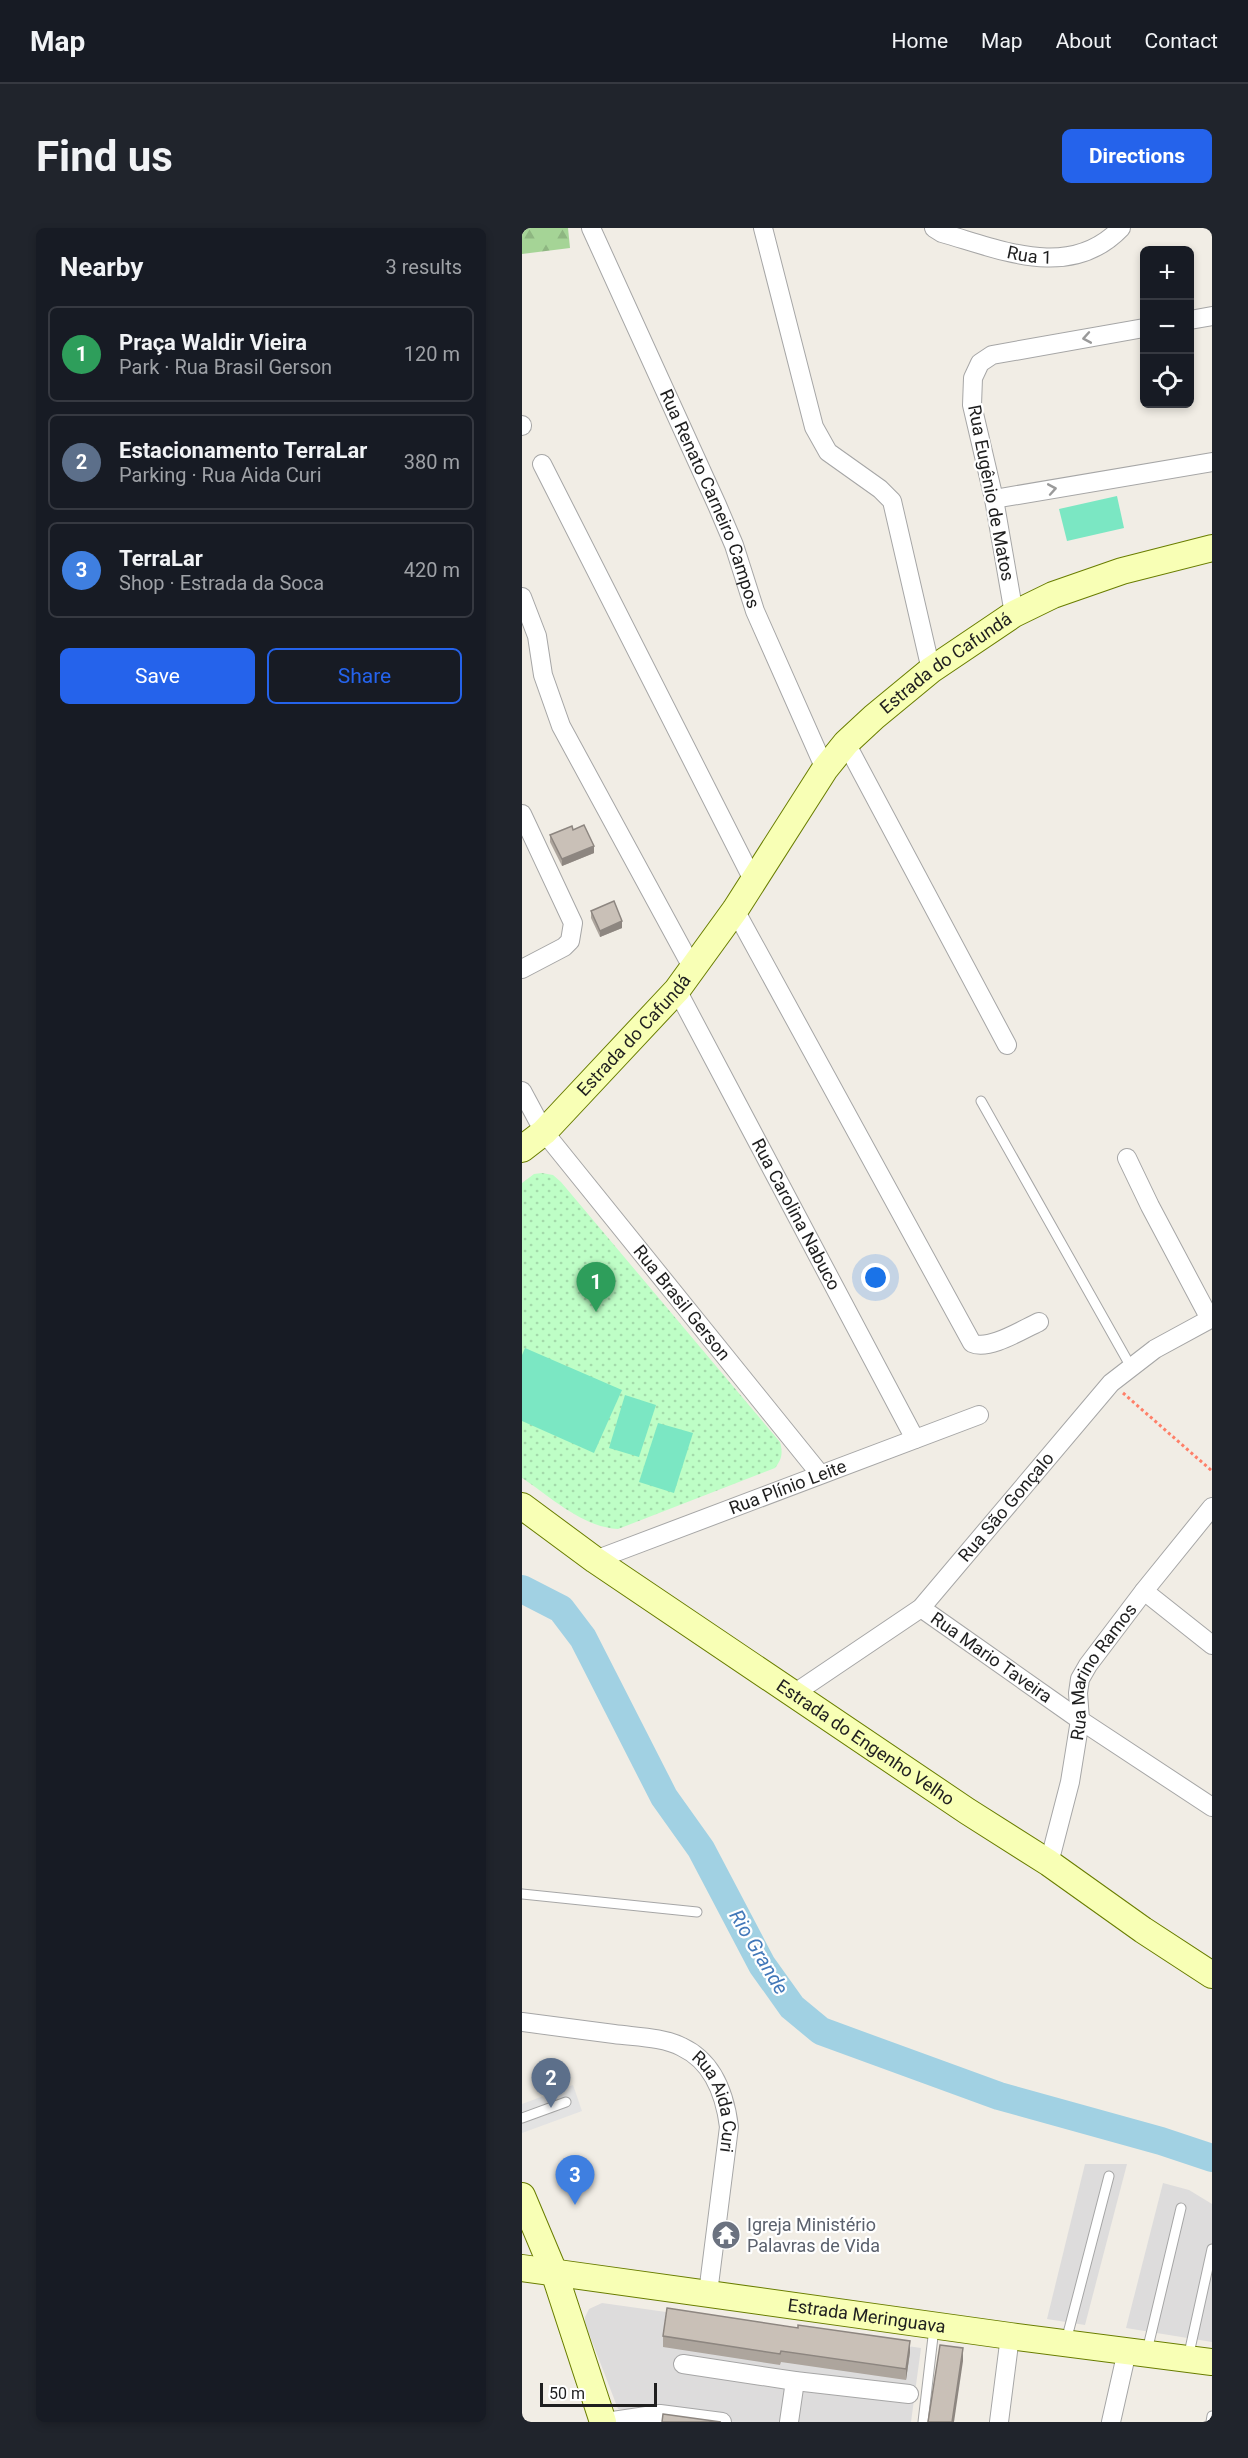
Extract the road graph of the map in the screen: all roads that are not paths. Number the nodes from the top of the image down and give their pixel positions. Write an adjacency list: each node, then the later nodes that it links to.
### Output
1 (591, 228): 16 (street, Rua Renato Carneiro Campos)
2 (763, 228): 14 (street)
3 (934, 228): 4 (street, Rua 1)
4 (1121, 228)
5 (1212, 316): 6 (street)
6 (1194, 319)
7 (1140, 329): 10 (street, Rua Eugênio de Matos, one-way to 10)
8 (1212, 462): 10 (street, one-way to 8)
9 (542, 465): 18 (street)
10 (994, 499): 13 (street, Rua Eugênio de Matos)
11 (1212, 548): 13 (street, Estrada do Cafundá)
12 (522, 597): 21 (street)
13 (1014, 614): 14 (street, Estrada do Cafundá)
14 (931, 670): 15 (street, Estrada do Cafundá)
15 (846, 743): 16 (street, Estrada do Cafundá); 23 (street)
16 (825, 769): 18 (street, Estrada do Cafundá)
17 (522, 814): 20 (street)
18 (753, 880): 19 (street, Estrada do Cafundá)
19 (735, 910): 21 (street, Estrada do Cafundá); 30 (street)
20 (522, 969)
21 (693, 969): 22 (street, Estrada do Cafundá)
22 (677, 990): 26 (street, Estrada do Cafundá); 33 (street, Rua Carolina Nabuco)
23 (1007, 1045)
24 (522, 1091): 26 (street, Rua Brasil Gerson)
25 (981, 1101): 31 (lane)
26 (544, 1132): 27 (street, Estrada do Cafundá); 34 (street, Rua Brasil Gerson)
27 (522, 1149)
28 (1127, 1158): 29 (street)
29 (1211, 1319): 31 (street, Rua São Gonçalo)
30 (1039, 1322)
31 (1131, 1366): 39 (street, Rua São Gonçalo)
32 (979, 1415): 33 (street, Rua Plínio Leite)
33 (915, 1439): 34 (street, Rua Plínio Leite)
34 (820, 1474): 37 (street, Rua Plínio Leite)
35 (522, 1506): 37 (street, Estrada do Engenho Velho)
36 (1212, 1507): 38 (street, Rua Marino Ramos)
37 (595, 1560): 41 (street, Estrada do Engenho Velho)
38 (1144, 1591): 40 (street); 42 (street, Rua Marino Ramos)
39 (921, 1608): 41 (street, Rua São Gonçalo); 42 (street, Rua Mario Taveira)
40 (1212, 1645)
41 (795, 1693): 44 (street, Estrada do Engenho Velho)
42 (1080, 1720): 43 (street, Rua Mario Taveira); 44 (street, Rua Marino Ramos)
43 (1212, 1807)
44 (1049, 1863): 47 (street, Estrada do Engenho Velho)
45 (522, 1894): 46 (lane)
46 (696, 1912)
47 (1212, 1975)
48 (522, 2022): 57 (street, Rua Aida Curi)
49 (566, 2102): 50 (lane)
50 (522, 2118)
51 (1109, 2176): 60 (lane)
52 (522, 2196): 56 (street)
53 (1181, 2208): 61 (lane)
54 (1212, 2250): 62 (lane)
55 (522, 2268): 56 (street, Estrada Meringuava)
56 (554, 2272): 57 (street, Estrada Meringuava); 67 (street)
57 (708, 2293): 58 (street, Estrada Meringuava)
58 (934, 2325): 59 (street, Estrada Meringuava); 70 (lane)
59 (1010, 2336): 60 (street, Estrada Meringuava); 71 (street)
60 (1066, 2344): 61 (street, Estrada Meringuava)
61 (1137, 2352): 62 (street, Estrada Meringuava); 72 (street)
62 (1200, 2360)
63 (683, 2364): 64 (street)
64 (795, 2381): 65 (street); 69 (street)
65 (909, 2394)
66 (1212, 2416): 73 (lane)
67 (605, 2422): 68 (street)
68 (722, 2422)
69 (789, 2422)
70 (923, 2422)
71 (999, 2422)
72 (1111, 2422)
73 (1211, 2422)

